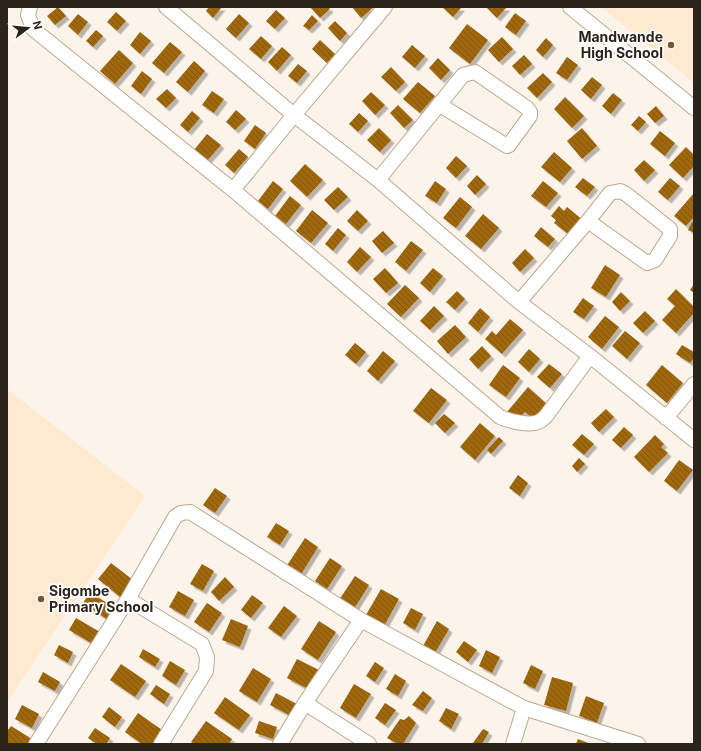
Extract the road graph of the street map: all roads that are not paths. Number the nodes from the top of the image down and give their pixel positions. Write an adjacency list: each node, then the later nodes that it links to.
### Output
1 (30, 7): 9 (street)
2 (166, 7): 7 (street)
3 (386, 7): 7 (street)
4 (570, 7): 6 (street)
5 (440, 105): 5 (street); 8 (street)
6 (694, 108)
7 (294, 115): 8 (street); 9 (street)
8 (378, 180): 11 (street)
9 (233, 190): 12 (street)
10 (588, 221): 10 (street); 11 (street)
11 (519, 302): 12 (street)
12 (590, 356): 14 (street)
13 (694, 384): 14 (street)
14 (666, 418): 15 (street)
15 (694, 440)
16 (128, 599): 17 (street); 20 (street); 21 (street)
17 (361, 620): 18 (street); 19 (street)
18 (305, 703): 22 (street); 23 (street)
19 (524, 708): 24 (street); 25 (street)
20 (36, 744)
21 (161, 744)
22 (280, 744)
23 (369, 744)
24 (513, 744)
25 (638, 744)

